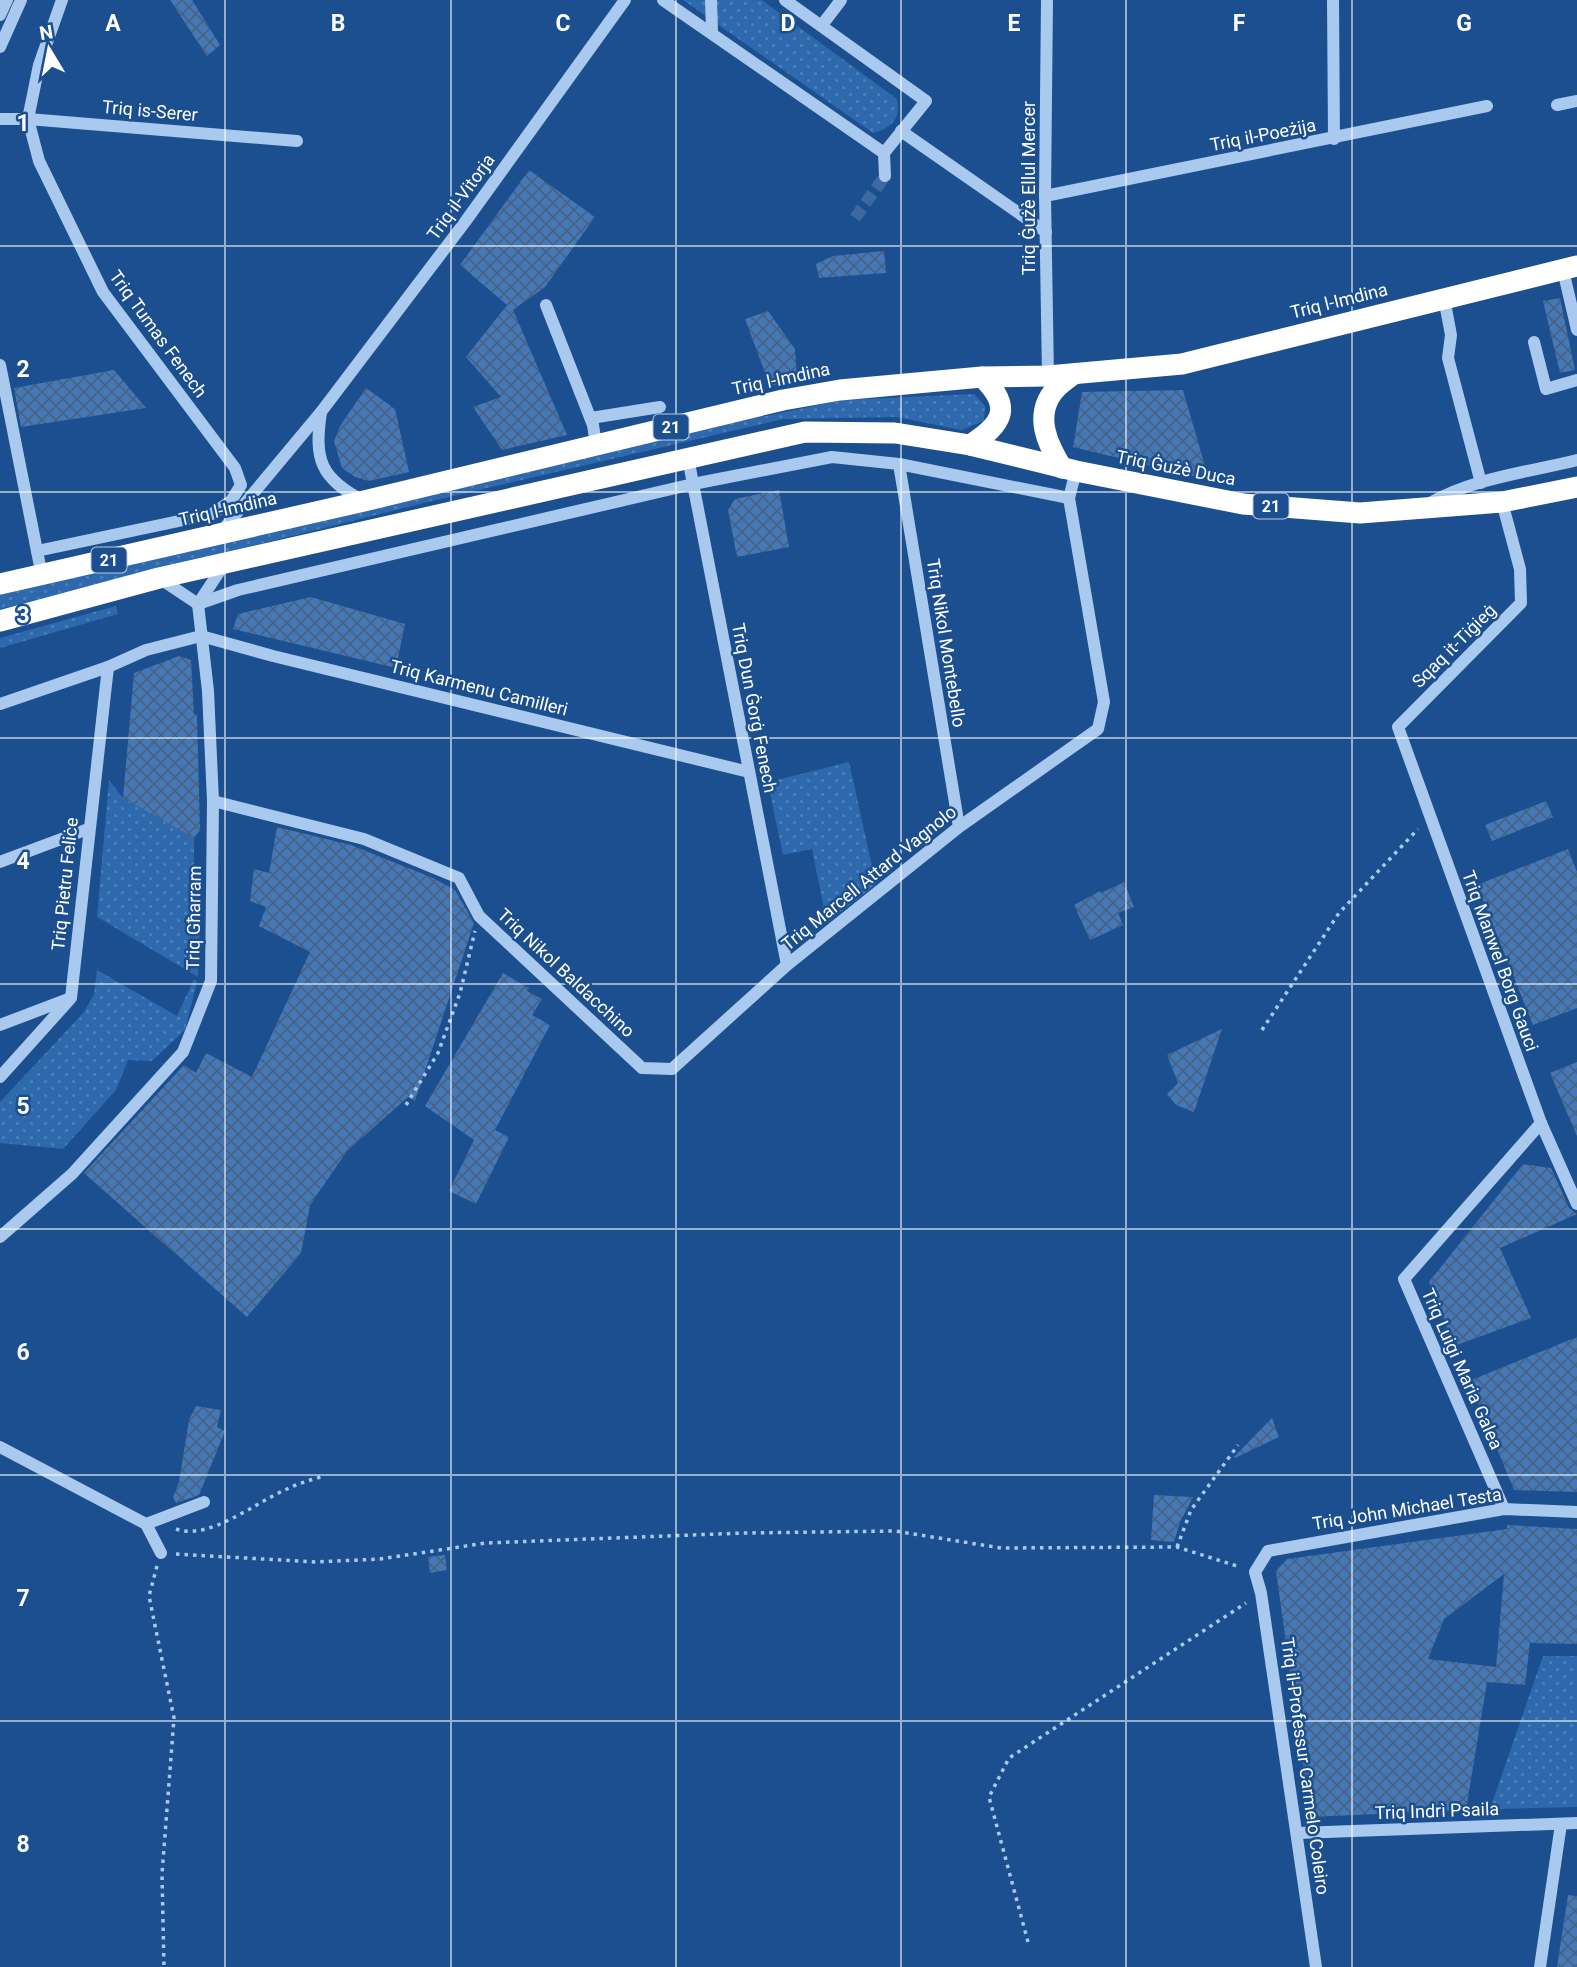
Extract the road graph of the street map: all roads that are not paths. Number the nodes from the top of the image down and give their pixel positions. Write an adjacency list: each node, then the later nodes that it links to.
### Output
1 (7, 0): 11 (street)
2 (21, 0): 12 (street)
3 (62, 0): 19 (street)
4 (625, 0): 39 (street, Triq il-Vitorja)
5 (663, 0): 14 (street)
6 (711, 0): 14 (street)
7 (785, 0): 13 (street)
8 (841, 0): 13 (street)
9 (1047, 0): 26 (street, Triq Ġużè Ellul Mercer)
10 (1333, 0): 22 (street)
11 (0, 15): 12 (street)
12 (13, 19): 15 (street)
13 (822, 25): 21 (street)
14 (712, 32): 24 (street)
15 (0, 47)
16 (1577, 101): 17 (street)
17 (1557, 105)
18 (1488, 106): 22 (street, Triq il-Poeżija)
19 (27, 119): 20 (street, Triq is-Serer); 23 (street, Triq is-Serer); 55 (street, Triq Tumas Fenech)
20 (0, 120)
21 (901, 131): 24 (street); 27 (street)
22 (1334, 139): 26 (street, Triq il-Poeżija)
23 (297, 141)
24 (884, 153): 25 (street)
25 (885, 176)
26 (1045, 195): 27 (street, Triq Ġużè Ellul Mercer)
27 (1046, 232): 35 (street, Triq Ġużè Ellul Mercer)
28 (1570, 268): 29 (highway, Triq l-Imdina / 21); 31 (street)
29 (1444, 298): 34 (highway, Triq l-Imdina / 21); 47 (street)
30 (546, 305): 40 (street)
31 (1577, 330)
32 (1534, 342): 37 (street)
33 (0, 365): 55 (street)
34 (1074, 374): 35 (highway, Triq l-Imdina / 21); 46 (highway)
35 (1048, 376): 36 (highway, Triq l-Imdina / 21)
36 (982, 377): 41 (highway, Triq l-Imdina / 21); 42 (highway)
37 (1577, 380)
38 (660, 407): 40 (street)
39 (321, 412): 51 (street); 54 (street, Triq il-Vitorja)
40 (591, 418): 41 (street)
41 (596, 445): 51 (highway, Triq l-Imdina / 21)
42 (970, 445): 43 (highway, 21); 46 (highway, Triq Ġużè Duca / 21)
43 (688, 458): 48 (street, Triq Dun Ġorġ Fenech); 56 (highway, 21)
44 (1577, 460): 47 (street, Triq Ġużè Duca)
45 (899, 464): 48 (street); 50 (street); 68 (street, Triq Nikol Montebello)
46 (1069, 470): 50 (street); 53 (highway, Triq Ġużè Duca / 21)
47 (1481, 483): 53 (street, Triq Ġużè Duca)
48 (693, 484): 60 (street); 66 (street, Triq Dun Ġorġ Fenech)
49 (1577, 487): 52 (highway, Triq Ġużè Duca / 21)
50 (1069, 498): 68 (street, Triq Marcell Attard Vagnolo)
51 (363, 501): 54 (highway, Triq l-Imdina / 21)
52 (1502, 502): 53 (highway, Triq Ġużè Duca / 21); 65 (street, Sqaq it-Tiġieġ)
53 (1419, 509)
54 (218, 535): 57 (highway, Triq l-Imdina / 21)
55 (37, 551): 57 (street)
56 (225, 563): 58 (highway, 21); 60 (street)
57 (42, 576): 59 (highway, Triq l-Imdina / 21)
58 (159, 578): 60 (street); 61 (highway, 21)
59 (0, 584)
60 (198, 604): 62 (street, Triq Għarram)
61 (0, 621)
62 (201, 636): 63 (street); 66 (street, Triq Karmenu Camilleri); 67 (street, Triq Għarram)
63 (108, 667): 64 (street); 69 (street, Triq Pietru Feliċe)
64 (0, 704)
65 (1398, 727): 76 (street, Triq Manwel Borg Gauci)
66 (749, 772): 71 (street, Triq Dun Ġorġ Fenech)
67 (214, 801): 74 (street, Triq Nikol Baldacchino); 78 (street, Triq Għarram)
68 (959, 827): 71 (street, Triq Marcell Attard Vagnolo)
69 (89, 829): 70 (street); 72 (street, Triq Pietru Feliċe)
70 (0, 862)
71 (787, 965): 74 (street, Triq Marcell Attard Vagnolo)
72 (71, 998): 73 (street); 75 (street)
73 (0, 1025)
74 (673, 1069)
75 (0, 1077)
76 (1541, 1123): 77 (street, Triq Manwel Borg Gauci); 81 (street, Triq Luigi Maria Galea)
77 (1577, 1204)
78 (0, 1237)
79 (0, 1447): 83 (street)
80 (204, 1502): 83 (street)
81 (1504, 1509): 82 (street, Triq John Michael Testa); 85 (street, Triq John Michael Testa)
82 (1577, 1512)
83 (146, 1524): 84 (street)
84 (161, 1553)
85 (1255, 1572): 88 (street, Triq il-Professur Carmelo Coleiro)
86 (1577, 1823): 87 (street, Triq Indrì Psaila)
87 (1561, 1824): 88 (street, Triq Indrì Psaila); 90 (street)
88 (1298, 1833): 89 (street, Triq il-Professur Carmelo Coleiro)
89 (1316, 1967)
90 (1540, 1967)

